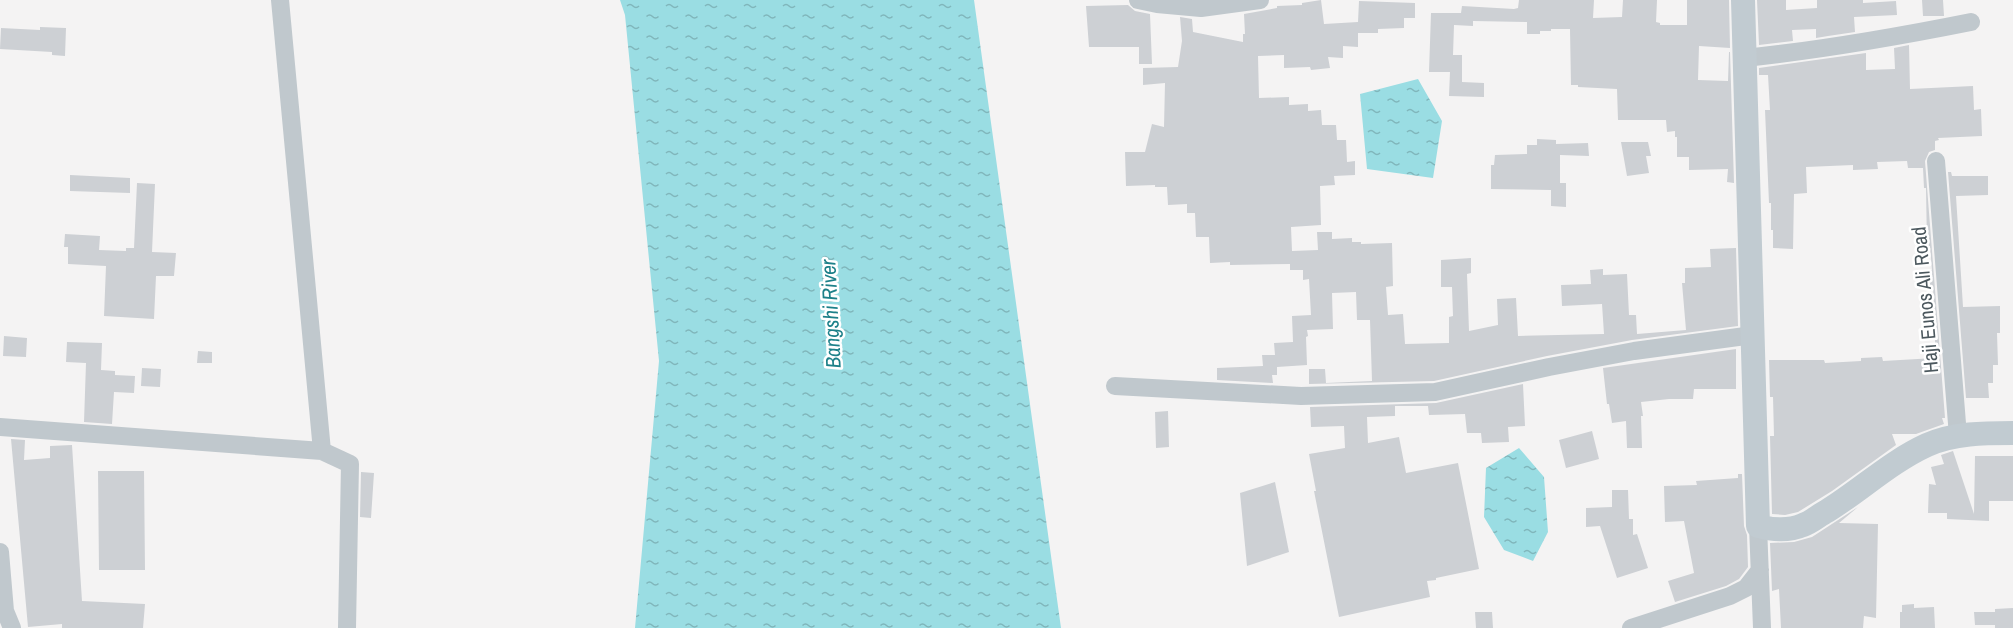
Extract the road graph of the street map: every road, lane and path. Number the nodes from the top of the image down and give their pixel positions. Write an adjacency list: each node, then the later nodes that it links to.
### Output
1 (280, 0): 13 (street)
2 (1138, 0): 3 (street)
3 (1260, 0)
4 (1743, 0): 6 (street)
5 (1971, 22): 6 (street)
6 (1745, 58): 8 (street)
7 (1936, 161): 12 (street, Haji Eunos Ali Road)
8 (1753, 335): 9 (street); 14 (street)
9 (1115, 386)
10 (0, 427): 13 (street)
11 (2013, 433): 12 (street)
12 (1958, 435): 14 (street)
13 (322, 451): 18 (street)
14 (1758, 526): 16 (street)
15 (0, 552): 17 (street)
16 (1760, 570): 19 (street); 20 (street)
17 (12, 628)
18 (347, 628)
19 (1631, 628)
20 (1762, 628)

